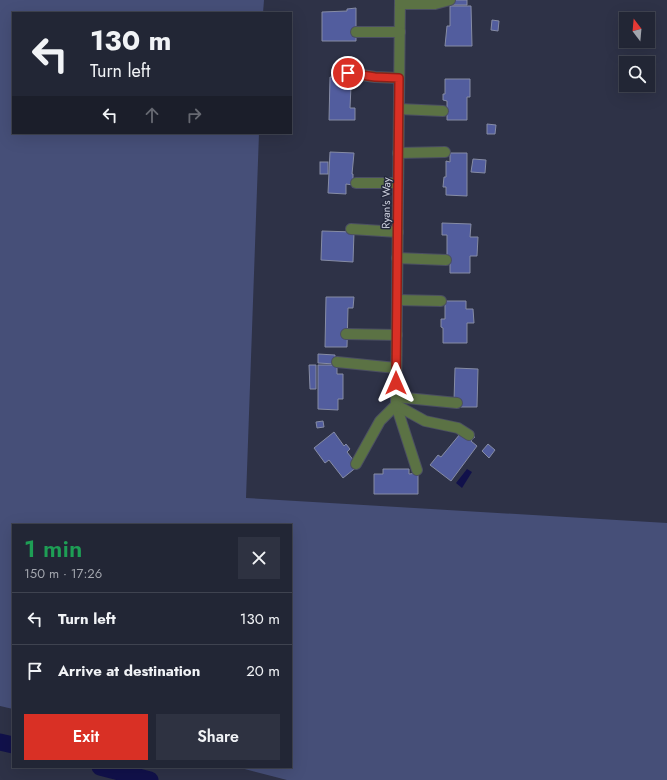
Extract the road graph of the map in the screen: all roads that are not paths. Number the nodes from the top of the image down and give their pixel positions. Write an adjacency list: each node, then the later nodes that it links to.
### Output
1 (450, 0): 2 (street)
2 (400, 2): 4 (street, Ryan's Way)
3 (356, 32): 4 (street)
4 (400, 32): 6 (street, Ryan's Way)
5 (348, 73): 6 (street)
6 (399, 78): 7 (street, Ryan's Way)
7 (399, 109): 8 (street); 10 (street, Ryan's Way)
8 (443, 111)
9 (446, 152): 10 (street)
10 (398, 153): 12 (street, Ryan's Way)
11 (356, 183): 12 (street)
12 (398, 183): 14 (street, Ryan's Way)
13 (351, 229): 14 (street)
14 (398, 232): 15 (street, Ryan's Way)
15 (397, 258): 16 (street); 17 (street, Ryan's Way)
16 (446, 260)
17 (397, 300): 18 (street); 20 (street, Ryan's Way)
18 (441, 301)
19 (346, 334): 20 (street)
20 (397, 335): 22 (street, Ryan's Way)
21 (337, 362): 22 (street)
22 (396, 368): 23 (street, Ryan's Way)
23 (396, 401): 24 (street); 25 (street); 26 (street); 27 (street, Ryan's Way)
24 (457, 403)
25 (469, 435)
26 (356, 464)
27 (417, 470)

